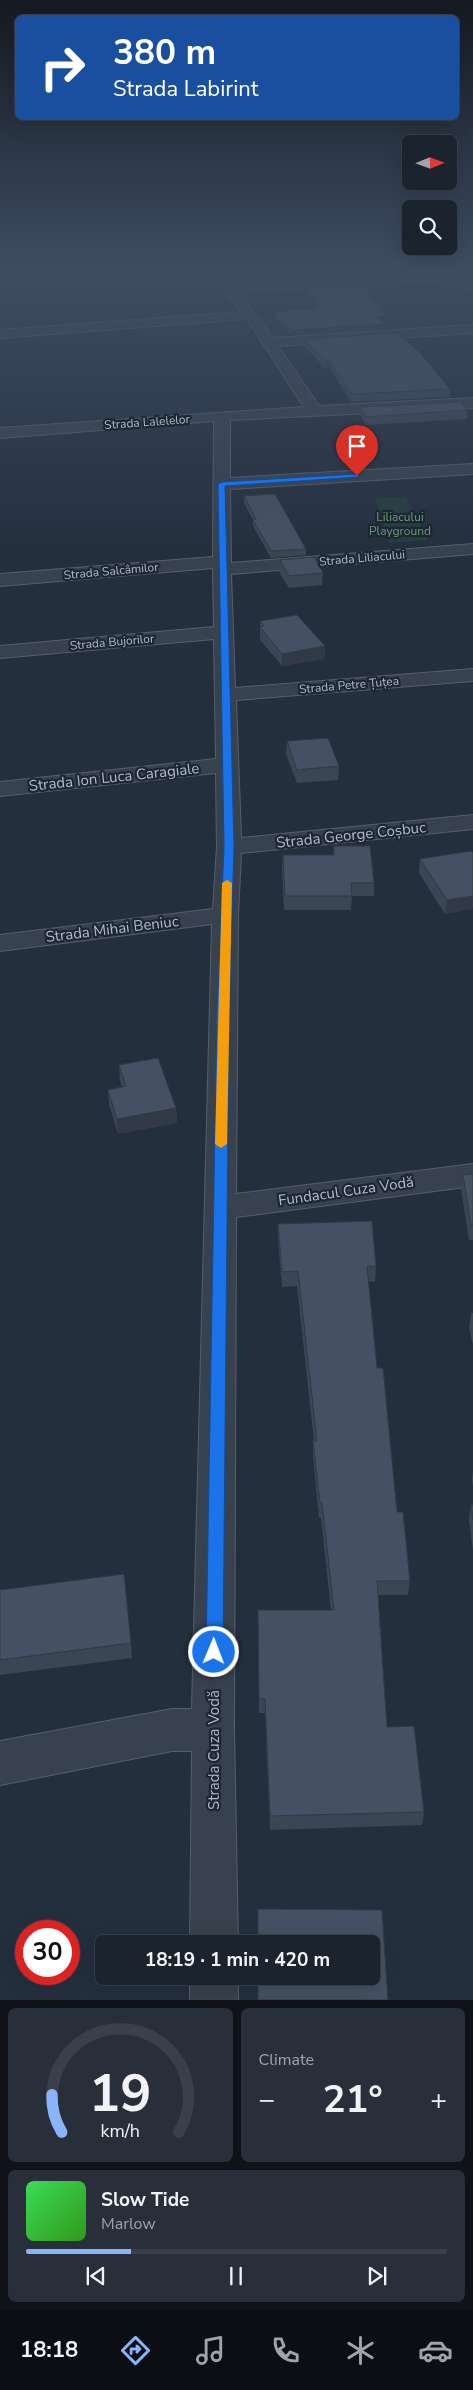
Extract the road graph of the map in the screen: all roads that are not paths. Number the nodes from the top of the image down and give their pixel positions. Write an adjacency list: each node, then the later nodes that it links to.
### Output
1 (283, 363): 3 (street)
2 (473, 403): 3 (street, Strada Lalelelor)
3 (314, 411): 4 (street, Strada Lalelelor)
4 (222, 416): 5 (street, Strada Lalelelor); 7 (street, Strada Cuza Vodă)
5 (0, 433)
6 (473, 469): 7 (street)
7 (222, 484): 9 (street, Strada Cuza Vodă)
8 (473, 549): 9 (street, Strada Liliacului)
9 (222, 566): 10 (street, Strada Salcâmilor); 11 (street, Strada Cuza Vodă)
10 (0, 580)
11 (223, 632): 12 (street, Strada Bujorilor); 14 (street, Strada Cuza Vodă)
12 (0, 652)
13 (473, 676): 14 (street, Strada Petre Țuțea)
14 (224, 696): 15 (street, Strada Cuza Vodă)
15 (227, 765): 16 (street, Strada Ion Luca Caragiale); 18 (street, Strada Cuza Vodă)
16 (0, 789)
17 (473, 822): 18 (street, Strada George Coșbuc)
18 (229, 847): 19 (street, Strada Cuza Vodă)
19 (225, 915): 20 (street, Strada Mihai Beniuc); 22 (street, Strada Cuza Vodă)
20 (0, 943)
21 (473, 1175): 22 (street, Fundacul Cuza Vodă)
22 (220, 1206): 23 (street, Strada Cuza Vodă)
23 (214, 1730): 24 (street); 25 (street, Strada Cuza Vodă)
24 (0, 1762)
25 (214, 1935)
26 (214, 1985): 27 (street)
27 (214, 2000)

